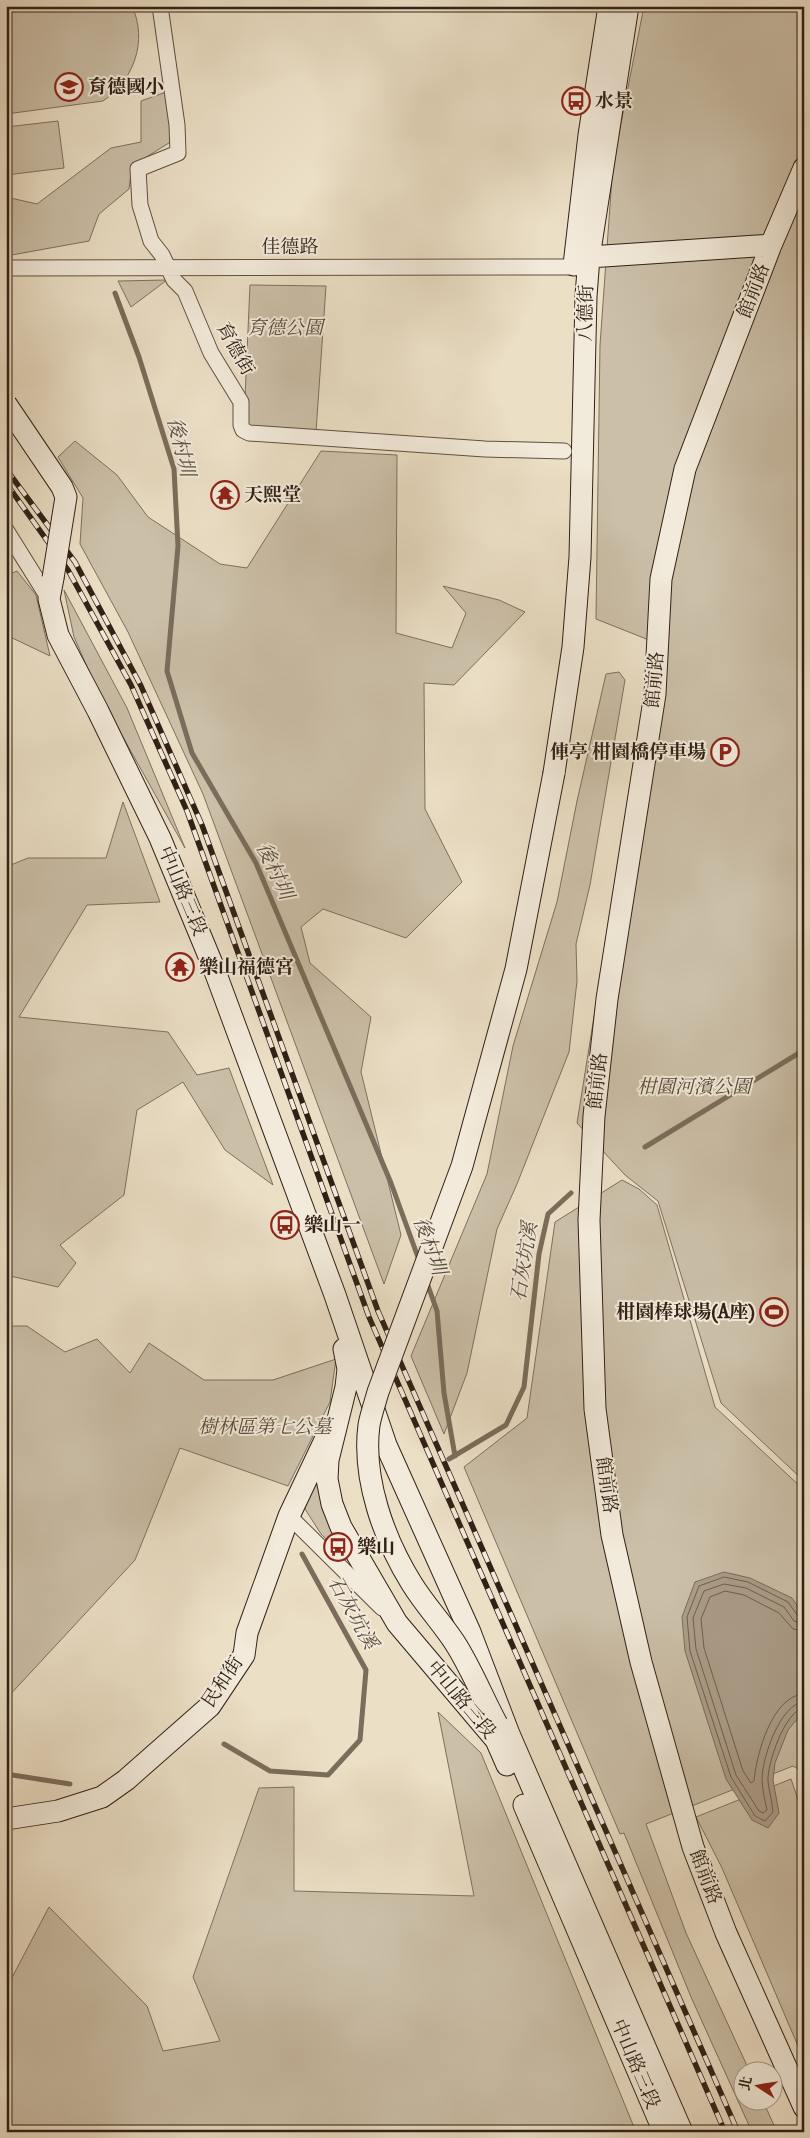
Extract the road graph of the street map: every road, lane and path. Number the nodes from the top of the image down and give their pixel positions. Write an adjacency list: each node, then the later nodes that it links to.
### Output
1 (160, 6): 10 (street, 育德街)
2 (609, 6): 8 (street, 八德街)
3 (628, 6): 5 (street, 八德街)
4 (639, 6): 5 (street)
5 (612, 124): 8 (street, 八德街)
6 (804, 168): 7 (street)
7 (771, 245): 8 (street, 館前路); 21 (street, 館前路)
8 (582, 262): 10 (street, 佳德路); 19 (street, 八德街, bridge)
9 (6, 268): 10 (street, 佳德路)
10 (168, 268): 12 (street, 育德街)
11 (6, 404): 14 (street, 中山路三段, bridge)
12 (564, 451)
13 (6, 530): 14 (street)
14 (49, 599): 15 (street, 中山路三段)
15 (335, 1295): 16 (street, 中山路三段); 19 (street, 中山路三段)
16 (339, 1410): 17 (street, 民和街); 18 (street, 中山路三段)
17 (289, 1516): 18 (street); 20 (street, 民和街)
18 (397, 1623): 19 (street, 中山路三段)
19 (501, 1733): 22 (street, 中山路三段); 23 (street, 中山路三段)
20 (6, 1819)
21 (804, 2106)
22 (664, 2132)
23 (682, 2132)

